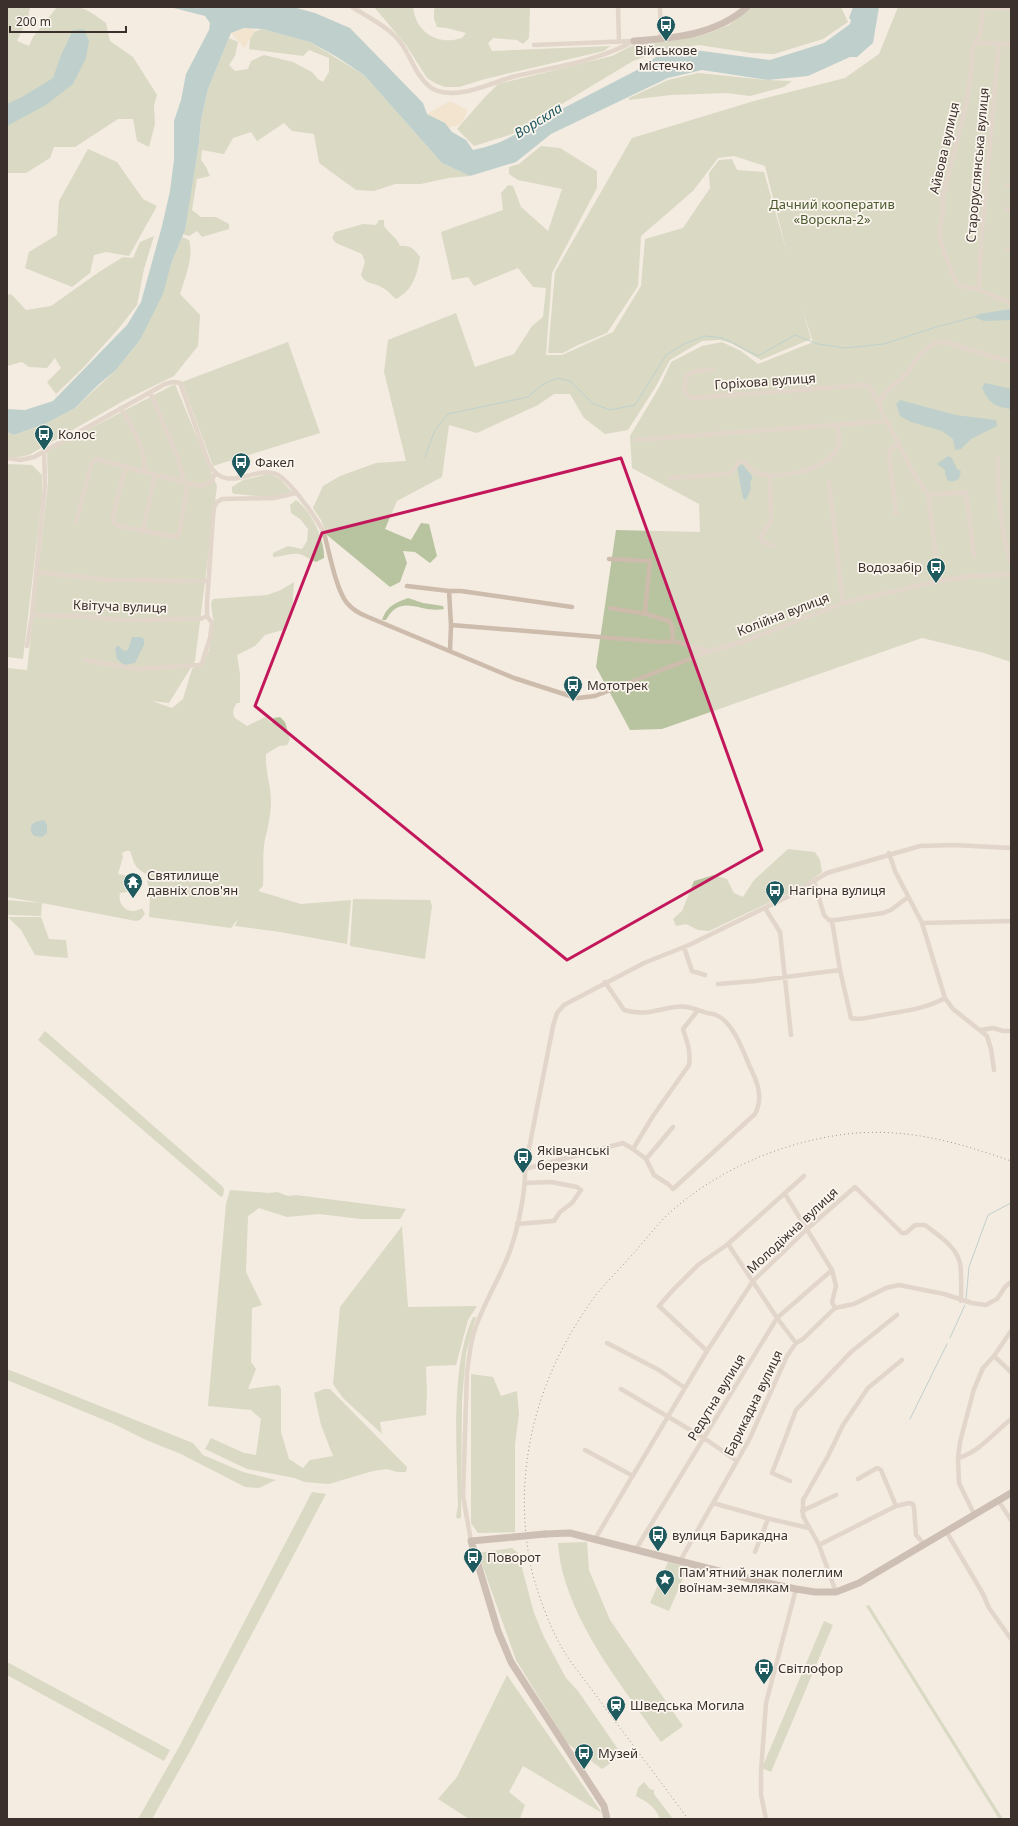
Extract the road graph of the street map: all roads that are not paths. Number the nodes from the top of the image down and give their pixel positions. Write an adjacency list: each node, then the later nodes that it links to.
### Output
1 (352, 7): 9 (street)
2 (618, 7): 10 (street)
3 (660, 7): 8 (street)
4 (747, 7): 8 (street)
5 (984, 7): 6 (street); 11 (street, Айвова вулиця)
6 (1000, 8): 7 (street)
7 (1011, 9)
8 (661, 39): 9 (street)
9 (634, 41): 10 (street)
10 (619, 42): 14 (street)
11 (974, 43): 12 (street); 15 (street, Айвова вулиця)
12 (999, 43): 13 (street); 15 (street, Староруслянська вулиця)
13 (1011, 44)
14 (534, 45)
15 (979, 290): 16 (street, Айвова вулиця)
16 (1011, 303)
17 (1011, 362): 21 (street)
18 (712, 370): 21 (street, Горіхова вулиця)
19 (150, 392): 20 (street); 32 (street); 36 (street)
20 (121, 408): 26 (street); 30 (street)
21 (880, 408): 22 (street)
22 (887, 421): 23 (street); 25 (street)
23 (837, 425): 24 (street); 33 (street)
24 (636, 440)
25 (899, 443): 38 (street); 39 (street)
26 (44, 451): 27 (street); 46 (street)
27 (7, 458)
28 (998, 458): 45 (street)
29 (126, 466): 30 (street); 40 (street); 41 (street)
30 (144, 471): 31 (street)
31 (155, 474): 36 (street); 41 (street)
32 (215, 474): 36 (street); 37 (street, Колійна вулиця)
33 (770, 475): 34 (street); 42 (street)
34 (670, 478)
35 (829, 482): 52 (street)
36 (186, 483): 41 (street)
37 (296, 493): 49 (street); 61 (street, Колійна вулиця)
38 (928, 495): 43 (street); 48 (street)
39 (896, 513)
40 (76, 522)
41 (143, 532)
42 (773, 546)
43 (974, 556)
44 (609, 559): 55 (street)
45 (1011, 563)
46 (36, 572): 49 (street, Квітуча вулиця); 56 (street)
47 (1011, 574): 48 (street, Колійна вулиця)
48 (939, 580): 52 (street, Колійна вулиця)
49 (208, 581): 57 (street)
50 (407, 586): 51 (street)
51 (449, 591): 53 (street); 58 (street)
52 (843, 603): 62 (street, Колійна вулиця)
53 (572, 606)
54 (610, 608): 55 (street)
55 (646, 614): 59 (street)
56 (32, 615): 57 (street, Квітуча вулиця); 60 (street)
57 (208, 616): 63 (street)
58 (451, 625): 59 (street); 61 (street)
59 (673, 641): 62 (street)
60 (26, 646)
61 (450, 650): 62 (street, Колійна вулиця)
62 (710, 652)
63 (85, 660)
64 (1011, 848): 65 (street)
65 (890, 854): 66 (street); 67 (street)
66 (814, 881): 68 (street); 69 (street)
67 (908, 897): 69 (street); 71 (street)
68 (765, 908): 72 (street); 75 (street)
69 (829, 920): 73 (street)
70 (1011, 921): 71 (street)
71 (922, 923): 78 (street)
72 (684, 947): 74 (street); 76 (street)
73 (840, 970): 75 (street); 78 (street)
74 (705, 975)
75 (785, 978): 77 (street); 82 (street)
76 (605, 982): 79 (street); 87 (street)
77 (718, 984)
78 (945, 998): 80 (street)
79 (698, 1010): 85 (street); 86 (street)
80 (981, 1030): 81 (street); 83 (street)
81 (1011, 1031)
82 (791, 1035)
83 (994, 1070)
84 (673, 1127): 86 (street)
85 (633, 1148): 86 (street); 87 (street)
86 (646, 1159)
87 (525, 1169): 89 (street)
88 (804, 1176): 90 (street)
89 (525, 1182): 91 (street); 91 (street)
90 (784, 1194): 92 (street); 93 (street)
91 (516, 1224): 131 (street)
92 (806, 1229): 94 (street); 95 (street, Молодіжна вулиця); 97 (street, Молодіжна вулиця)
93 (728, 1244): 95 (street); 104 (street)
94 (832, 1270): 98 (street); 100 (street, Редутна вулиця)
95 (753, 1281): 100 (street); 104 (street, Молодіжна вулиця)
96 (1011, 1282): 97 (street)
97 (961, 1300): 98 (street)
98 (835, 1308): 103 (street, Барикадна вулиця)
99 (896, 1315): 118 (street)
100 (777, 1318): 103 (street); 112 (street, Редутна вулиця)
101 (1011, 1331): 105 (street)
102 (607, 1343): 108 (street)
103 (796, 1343): 115 (street, Барикадна вулиця)
104 (707, 1351): 108 (street, Молодіжна вулиця)
105 (994, 1356): 107 (street); 114 (street)
106 (902, 1360): 124 (street)
107 (1011, 1372)
108 (685, 1388): 110 (street, Молодіжна вулиця)
109 (621, 1389): 110 (street)
110 (668, 1418): 112 (street); 116 (street, Молодіжна вулиця)
111 (1011, 1419): 114 (street)
112 (704, 1438): 115 (street); 134 (street, Редутна вулиця)
113 (585, 1450): 116 (street)
114 (958, 1458): 125 (street)
115 (737, 1461): 122 (street, Барикадна вулиця)
116 (632, 1476): 130 (street, Молодіжна вулиця)
117 (858, 1479): 123 (street)
118 (790, 1481)
119 (1011, 1493): 121 (street)
120 (836, 1495): 124 (street)
121 (998, 1500): 125 (street); 127 (street)
122 (713, 1503): 126 (street); 136 (street, Барикадна вулиця)
123 (896, 1506): 132 (street); 133 (street)
124 (802, 1511): 128 (street)
125 (974, 1514): 129 (street)
126 (768, 1519): 128 (street); 135 (street)
127 (1011, 1520)
128 (809, 1528): 133 (street)
129 (946, 1531): 132 (street); 139 (street)
130 (595, 1539): 131 (street, bridge); 134 (street)
131 (471, 1541): 141 (street)
132 (924, 1544): 138 (street)
133 (819, 1545): 138 (street)
134 (636, 1549): 136 (street)
135 (755, 1552)
136 (680, 1561): 137 (street)
137 (796, 1589): 138 (street); 142 (street)
138 (836, 1592)
139 (1009, 1631): 140 (street)
140 (1011, 1639)
141 (607, 1819)
142 (766, 1819)

